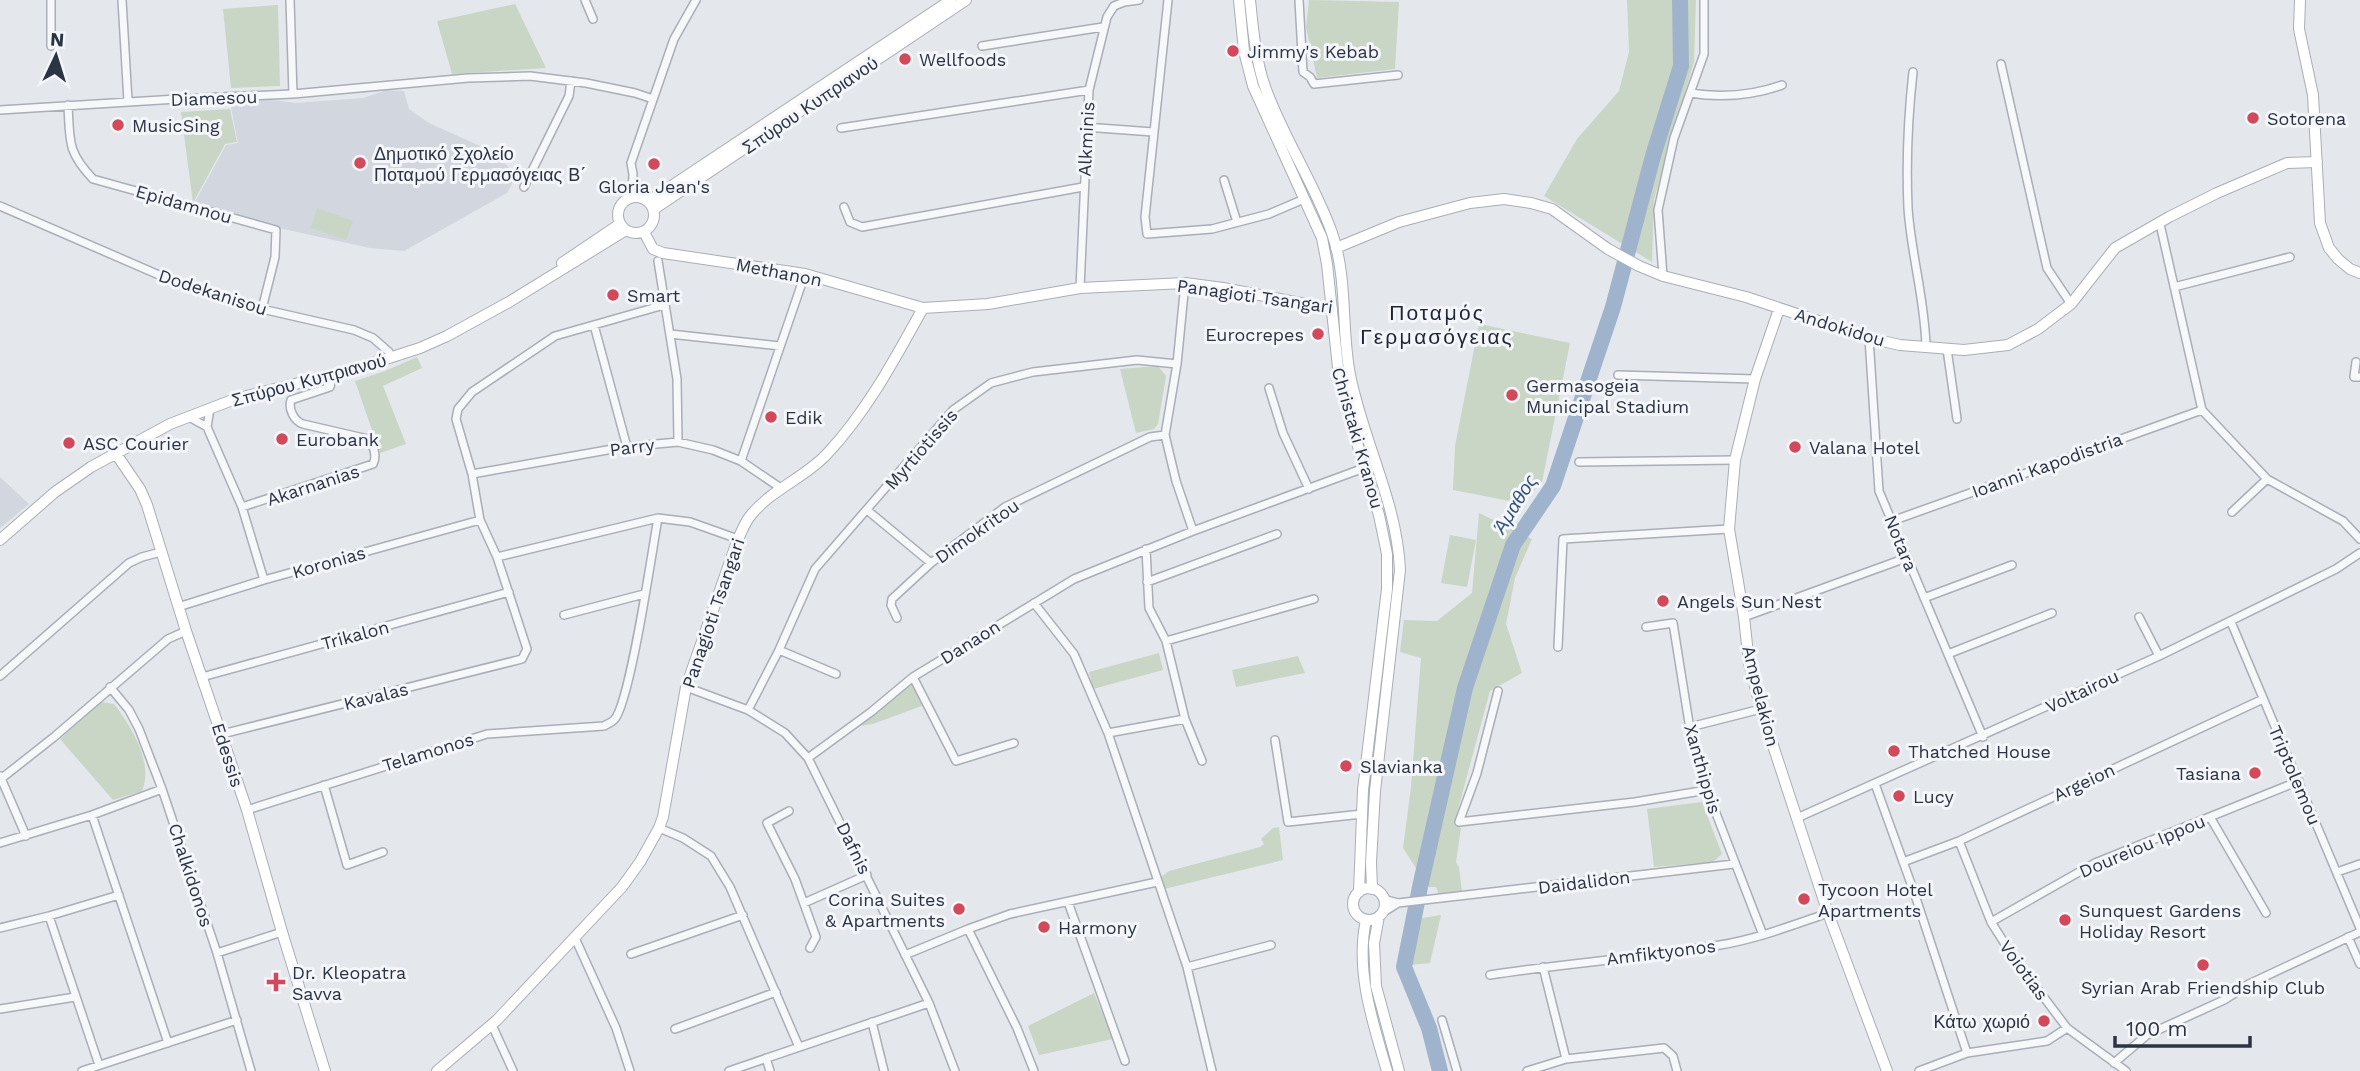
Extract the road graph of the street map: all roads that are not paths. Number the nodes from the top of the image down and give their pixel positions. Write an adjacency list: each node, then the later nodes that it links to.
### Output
1 (51, 0): 18 (street)
2 (122, 0): 29 (street)
3 (290, 0): 27 (street)
4 (585, 0): 16 (street)
5 (695, 0): 28 (street)
6 (951, 0): 41 (main road, Σπύρου Κυπριανού)
7 (966, 0): 41 (main road, Σπύρου Κυπριανού)
8 (1139, 0): 15 (street)
9 (1168, 0): 34 (street)
10 (1238, 0): 40 (main road, Christaki Kranou)
11 (1250, 0): 48 (main road, Christaki Kranou)
12 (1299, 0): 22 (street)
13 (1703, 0): 26 (street)
14 (2300, 0): 35 (main road)
15 (1124, 1): 17 (street, Alkminis)
16 (593, 19)
17 (1103, 27): 19 (street); 25 (street, Alkminis)
18 (51, 46)
19 (982, 46)
20 (2001, 64): 57 (street)
21 (1913, 72): 68 (street)
22 (1398, 75)
23 (571, 81): 27 (street, Diamesou); 28 (street, Diamesou); 37 (street)
24 (1782, 85): 26 (street)
25 (1088, 90): 32 (street, Alkminis); 33 (street)
26 (1690, 93): 53 (street)
27 (293, 94): 29 (street, Diamesou)
28 (653, 99): 39 (street)
29 (128, 101): 30 (street, Diamesou)
30 (68, 105): 31 (street, Diamesou); 60 (street, Epidamnou)
31 (0, 110)
32 (1086, 127): 34 (street); 38 (street, Alkminis)
33 (841, 128)
34 (1153, 132): 44 (street)
35 (2317, 162): 45 (main road, Andokidou); 51 (main road)
36 (1224, 180): 44 (street)
37 (524, 187)
38 (1083, 187): 43 (street); 56 (street, Alkminis)
39 (632, 197): 41 (main road); 46 (main road)
40 (1304, 199): 44 (street); 61 (main road, Christaki Kranou)
41 (651, 205): 47 (main road)
42 (0, 206): 60 (street, Dodekanisou)
43 (844, 206)
44 (1237, 222)
45 (2160, 224): 55 (street); 57 (main road, Andokidou)
46 (623, 227): 47 (main road); 70 (main road, Σπύρου Κυπριανού); 73 (main road, Σπύρου Κυπριανού)
47 (643, 232): 52 (main road, Methanon)
48 (1336, 248): 53 (main road, Andokidou); 62 (main road, Christaki Kranou)
49 (2290, 257): 55 (street)
50 (658, 261): 58 (street)
51 (2360, 273)
52 (805, 274): 59 (main road, Methanon); 67 (street)
53 (1663, 276): 63 (main road, Andokidou)
54 (1185, 283): 56 (main road, Panagioti Tsangari); 61 (main road, Panagioti Tsangari); 72 (street)
55 (2174, 287): 79 (street)
56 (1080, 288): 59 (main road, Panagioti Tsangari)
57 (2071, 304): 69 (main road, Andokidou)
58 (664, 305): 64 (street); 65 (street)
59 (923, 308): 93 (main road, Panagioti Tsangari)
60 (262, 309): 70 (street, Dodekanisou)
61 (1332, 309): 62 (street, Panagioti Tsangari); 90 (main road, Christaki Kranou)
62 (1346, 309): 178 (main road, Christaki Kranou)
63 (1779, 309): 66 (main road, Andokidou); 76 (main road, Ampelakion)
64 (594, 325): 85 (street); 91 (street)
65 (670, 334): 67 (street); 84 (street)
66 (1869, 338): 68 (main road, Andokidou); 100 (street, Notara)
67 (780, 346): 88 (street)
68 (1926, 347): 69 (main road, Andokidou)
69 (1947, 349): 81 (street)
70 (389, 352): 86 (main road, Σπύρου Κυπριανού)
71 (2356, 362): 75 (street)
72 (1177, 364): 83 (street); 96 (street, Myrtiotissis)
73 (328, 375): 78 (main road, Σπύρου Κυπριανού); 95 (street, Akarnanias)
74 (1618, 375): 76 (street)
75 (2360, 377)
76 (1755, 379): 87 (main road, Ampelakion)
77 (1269, 388): 94 (street)
78 (210, 409): 80 (main road, Σπύρου Κυπριανού); 82 (street)
79 (2203, 410): 92 (street); 100 (street, Ioanni Kapodistria)
80 (189, 417): 82 (street); 86 (main road, Σπύρου Κυπριανού)
81 (1957, 419)
82 (207, 427): 95 (street, Akarnanias)
83 (1166, 435): 102 (street); 113 (street, Dimokritou)
84 (678, 442): 85 (street, Parry); 88 (street, Parry)
85 (627, 447): 91 (street, Parry)
86 (114, 450): 103 (main road, Σπύρου Κυπριανού); 107 (main road, Σπύρου Κυπριανού); 109 (main road, Edessis)
87 (1735, 460): 89 (street); 101 (main road, Ampelakion)
88 (741, 461): 93 (street, Parry)
89 (1579, 462)
90 (1364, 468): 94 (street, Danaon); 163 (main road, Christaki Kranou)
91 (472, 474): 99 (street)
92 (2267, 479): 97 (street); 105 (street)
93 (782, 489): 106 (main road, Panagioti Tsangari)
94 (1309, 489): 102 (street, Danaon)
95 (242, 507): 115 (street, Akarnanias)
96 (867, 510): 113 (street); 133 (street, Myrtiotissis)
97 (2232, 512)
98 (658, 519): 106 (street); 111 (street); 118 (street)
99 (480, 520): 111 (street); 115 (street, Koronias)
100 (1892, 521): 112 (street, Notara)
101 (1729, 529): 125 (main road, Ampelakion); 132 (street)
102 (1193, 531): 108 (street, Danaon)
103 (0, 532)
104 (1277, 534): 116 (street)
105 (2360, 538)
106 (738, 539): 141 (main road, Panagioti Tsangari)
107 (0, 540)
108 (1146, 550): 116 (street); 121 (street, Danaon)
109 (161, 552): 122 (main road, Edessis); 137 (street)
110 (2360, 553): 128 (street, Voltairou)
111 (497, 557): 117 (street)
112 (1906, 558): 119 (street, Notara); 125 (street)
113 (931, 563): 127 (street, Dimokritou)
114 (2012, 565): 119 (street)
115 (264, 580): 122 (street, Koronias)
116 (1147, 582): 131 (street)
117 (509, 592): 138 (street, Trikalon); 149 (street, Kavalas)
118 (643, 594): 124 (street); 158 (street, Telamonos)
119 (1924, 598): 134 (street, Notara)
120 (1314, 599): 131 (street)
121 (1034, 603): 139 (street, Danaon); 148 (street)
122 (178, 607): 130 (main road, Edessis)
123 (2052, 613): 134 (street)
124 (564, 615)
125 (1744, 617): 144 (main road, Ampelakion)
126 (2139, 617): 135 (street)
127 (897, 618)
128 (2231, 622): 135 (street, Voltairou); 143 (street, Triptolemou)
129 (1646, 627): 147 (street, Xanthippis)
130 (186, 631): 138 (main road, Edessis); 140 (street)
131 (1166, 641): 146 (street)
132 (1558, 647)
133 (779, 650): 136 (street); 145 (street, Myrtiotissis)
134 (1948, 654): 150 (street, Notara)
135 (2159, 656): 150 (street, Voltairou)
136 (836, 674)
137 (0, 676)
138 (202, 677): 149 (main road, Edessis)
139 (913, 677): 152 (street); 153 (street, Danaon)
140 (110, 687): 155 (street); 159 (street, Chalkidonos)
141 (686, 687): 145 (street, Dafnis); 167 (main road, Panagioti Tsangari)
142 (1498, 691): 160 (street)
143 (2263, 699): 156 (street, Triptolemou); 169 (street, Argeion)
144 (1760, 709): 147 (street); 166 (main road, Ampelakion)
145 (748, 710): 153 (street, Dafnis)
146 (1185, 719): 148 (street); 154 (street)
147 (1690, 727): 160 (street, Xanthippis)
148 (1108, 733): 177 (street)
149 (222, 734): 161 (main road, Edessis)
150 (1983, 737): 157 (street, Voltairou)
151 (1275, 740): 163 (street)
152 (1014, 743)
153 (808, 758): 176 (street, Dafnis)
154 (1202, 761)
155 (1, 777): 168 (street)
156 (2299, 781): 165 (street, Doureiou Ippou); 175 (street, Triptolemou)
157 (1875, 784): 166 (street, Voltairou); 172 (street)
158 (324, 785): 161 (street, Telamonos); 171 (street)
159 (162, 789): 164 (street); 201 (street, Chalkidonos)
160 (1707, 790): 173 (street, Xanthippis)
161 (247, 810): 195 (main road, Edessis)
162 (789, 811): 183 (street)
163 (1362, 814): 179 (main road, Christaki Kranou)
164 (92, 815): 168 (street); 180 (street)
165 (2210, 817): 186 (street); 191 (street, Doureiou Ippou)
166 (1797, 818): 185 (main road, Ampelakion)
167 (659, 828): 187 (street); 198 (main road, Panagioti Tsangari)
168 (26, 836): 170 (street)
169 (1959, 841): 172 (street, Argeion); 191 (street, Voiotias)
170 (0, 843)
171 (383, 852)
172 (1903, 862): 220 (street)
173 (1734, 864): 184 (street, Daidalidon); 196 (street, Xanthippis)
174 (2360, 864): 175 (street)
175 (2337, 872): 194 (street, Triptolemou)
176 (867, 876): 183 (street); 203 (street, Dafnis)
177 (1157, 882): 182 (street); 205 (street)
178 (1373, 889): 179 (main road); 181 (main road)
179 (1359, 892): 190 (main road)
180 (119, 895): 189 (street); 218 (street)
181 (1383, 899): 184 (street); 188 (main road)
182 (1068, 902): 193 (street); 223 (street)
183 (804, 903): 200 (street)
184 (1398, 903): 188 (street)
185 (1828, 913): 196 (street, Amfiktyonos); 243 (main road, Ampelakion)
186 (2266, 913)
187 (743, 915): 202 (street); 208 (street)
188 (1380, 915): 190 (main road); 239 (main road)
189 (48, 916): 192 (street); 209 (street)
190 (1366, 920): 238 (main road)
191 (1991, 922): 216 (street, Voiotias)
192 (0, 928)
193 (968, 929): 203 (street); 236 (street)
194 (2360, 930): 197 (street)
195 (282, 932): 201 (street); 228 (main road, Edessis)
196 (1763, 935): 206 (street, Amfiktyonos)
197 (2348, 937): 204 (street); 224 (street)
198 (575, 938): 215 (main road, Panagioti Tsangari); 231 (street)
199 (1271, 945): 205 (street)
200 (810, 948)
201 (217, 953): 212 (street, Chalkidonos)
202 (631, 954)
203 (905, 954): 210 (street, Dafnis)
204 (2360, 964)
205 (1187, 967): 237 (street)
206 (1542, 967): 207 (street, Amfiktyonos); 222 (street)
207 (1490, 975)
208 (776, 992): 217 (street); 219 (street)
209 (75, 997): 211 (street); 225 (street)
210 (929, 1003): 214 (street); 235 (street, Dafnis)
211 (0, 1009)
212 (237, 1020): 218 (street); 227 (street, Chalkidonos)
213 (1442, 1020): 240 (street)
214 (872, 1022): 219 (street); 234 (street)
215 (492, 1025): 229 (main road, Panagioti Tsangari); 230 (street)
216 (2067, 1028): 220 (street); 224 (street, Voiotias)
217 (675, 1029)
218 (168, 1043): 225 (street)
219 (799, 1047): 221 (street)
220 (1967, 1054): 244 (street)
221 (766, 1058): 232 (street); 233 (street)
222 (1566, 1059): 241 (street); 242 (street)
223 (1125, 1061)
224 (2114, 1063): 245 (street, Voiotias)
225 (99, 1065): 226 (street)
226 (82, 1071)
227 (251, 1071)
228 (325, 1071)
229 (437, 1071)
230 (513, 1071)
231 (630, 1071)
232 (729, 1071)
233 (770, 1071)
234 (884, 1071)
235 (955, 1071)
236 (1034, 1071)
237 (1212, 1071)
238 (1387, 1071)
239 (1399, 1071)
240 (1457, 1071)
241 (1527, 1071)
242 (1677, 1071)
243 (1887, 1071)
244 (1919, 1071)
245 (2126, 1071)

